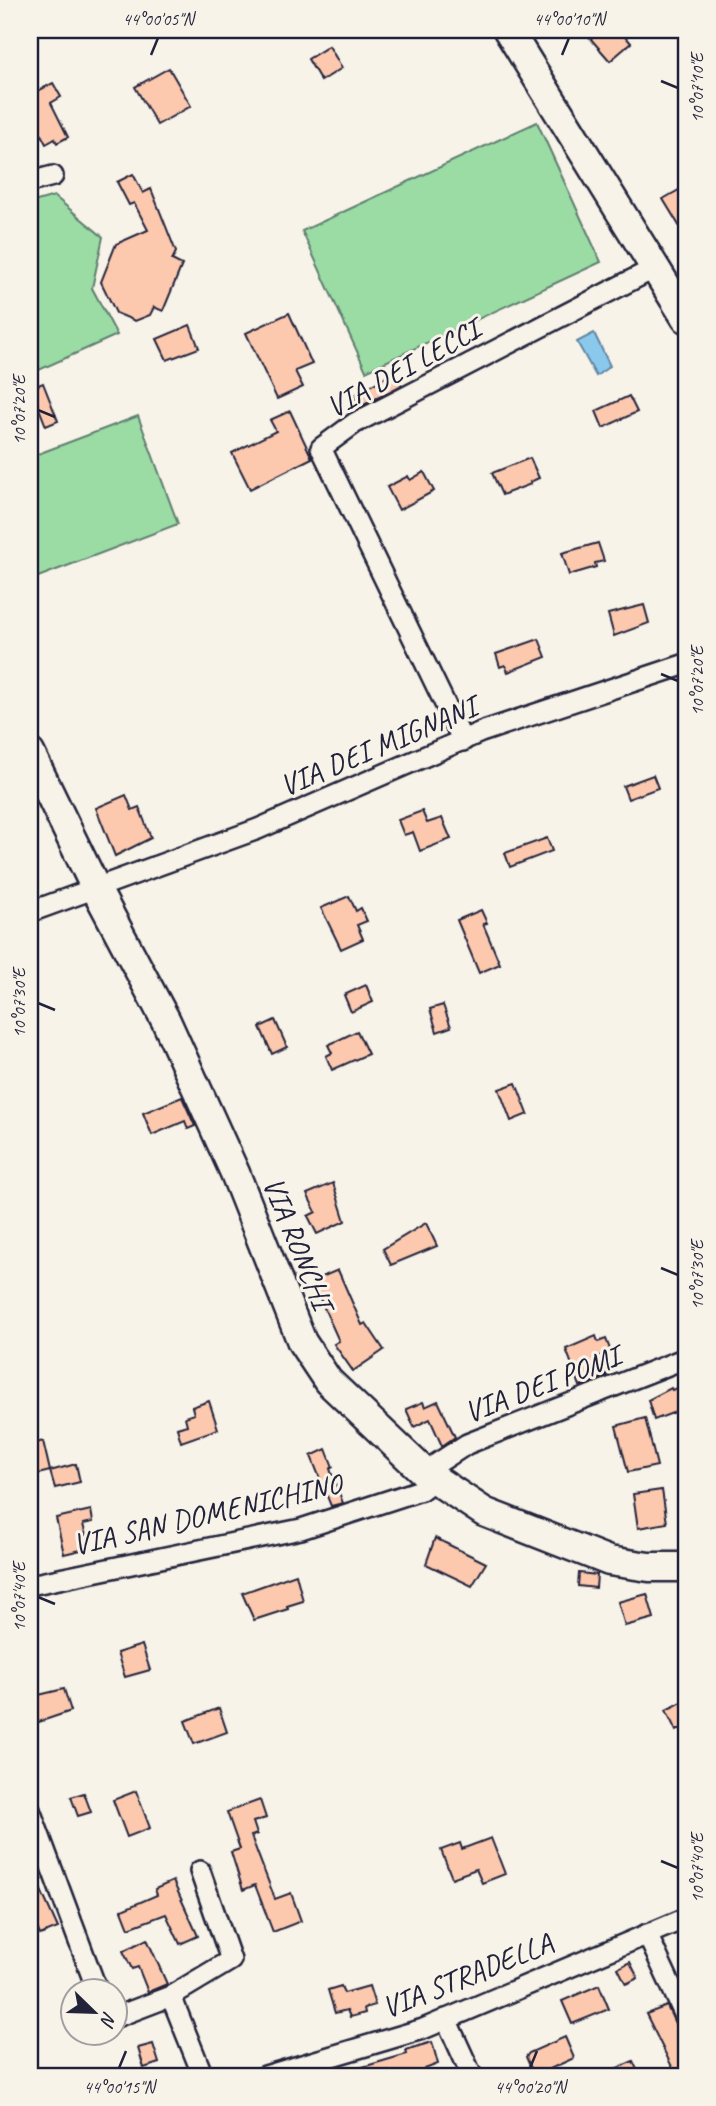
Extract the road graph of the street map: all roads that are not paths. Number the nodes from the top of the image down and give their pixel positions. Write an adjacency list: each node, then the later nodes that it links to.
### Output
1 (508, 30): 4 (street)
2 (53, 176): 3 (street)
3 (30, 182)
4 (654, 268): 5 (street); 7 (street, VIA DEI LECCI)
5 (686, 318)
6 (686, 664): 7 (street, VIA DEI MIGNANI)
7 (463, 741): 9 (street, VIA DEI MIGNANI)
8 (30, 753): 9 (street, VIA RONCHI)
9 (96, 889): 10 (street, VIA DEI MIGNANI); 12 (street, VIA RONCHI)
10 (30, 912)
11 (686, 1358): 12 (street, VIA DEI POMI)
12 (429, 1476): 13 (street, VIA RONCHI); 14 (street, VIA SAN DOMENICHINO)
13 (686, 1567)
14 (30, 1585)
15 (30, 1810): 19 (street)
16 (201, 1871): 20 (street)
17 (686, 1918): 18 (street, VIA STRADELLA)
18 (647, 1934): 22 (street); 23 (street, VIA STRADELLA)
19 (92, 1976)
20 (171, 1996): 21 (street); 24 (street)
21 (130, 2012)
22 (686, 2018)
23 (446, 2019): 25 (street, VIA STRADELLA); 26 (street)
24 (203, 2076)
25 (265, 2076)
26 (472, 2076)

